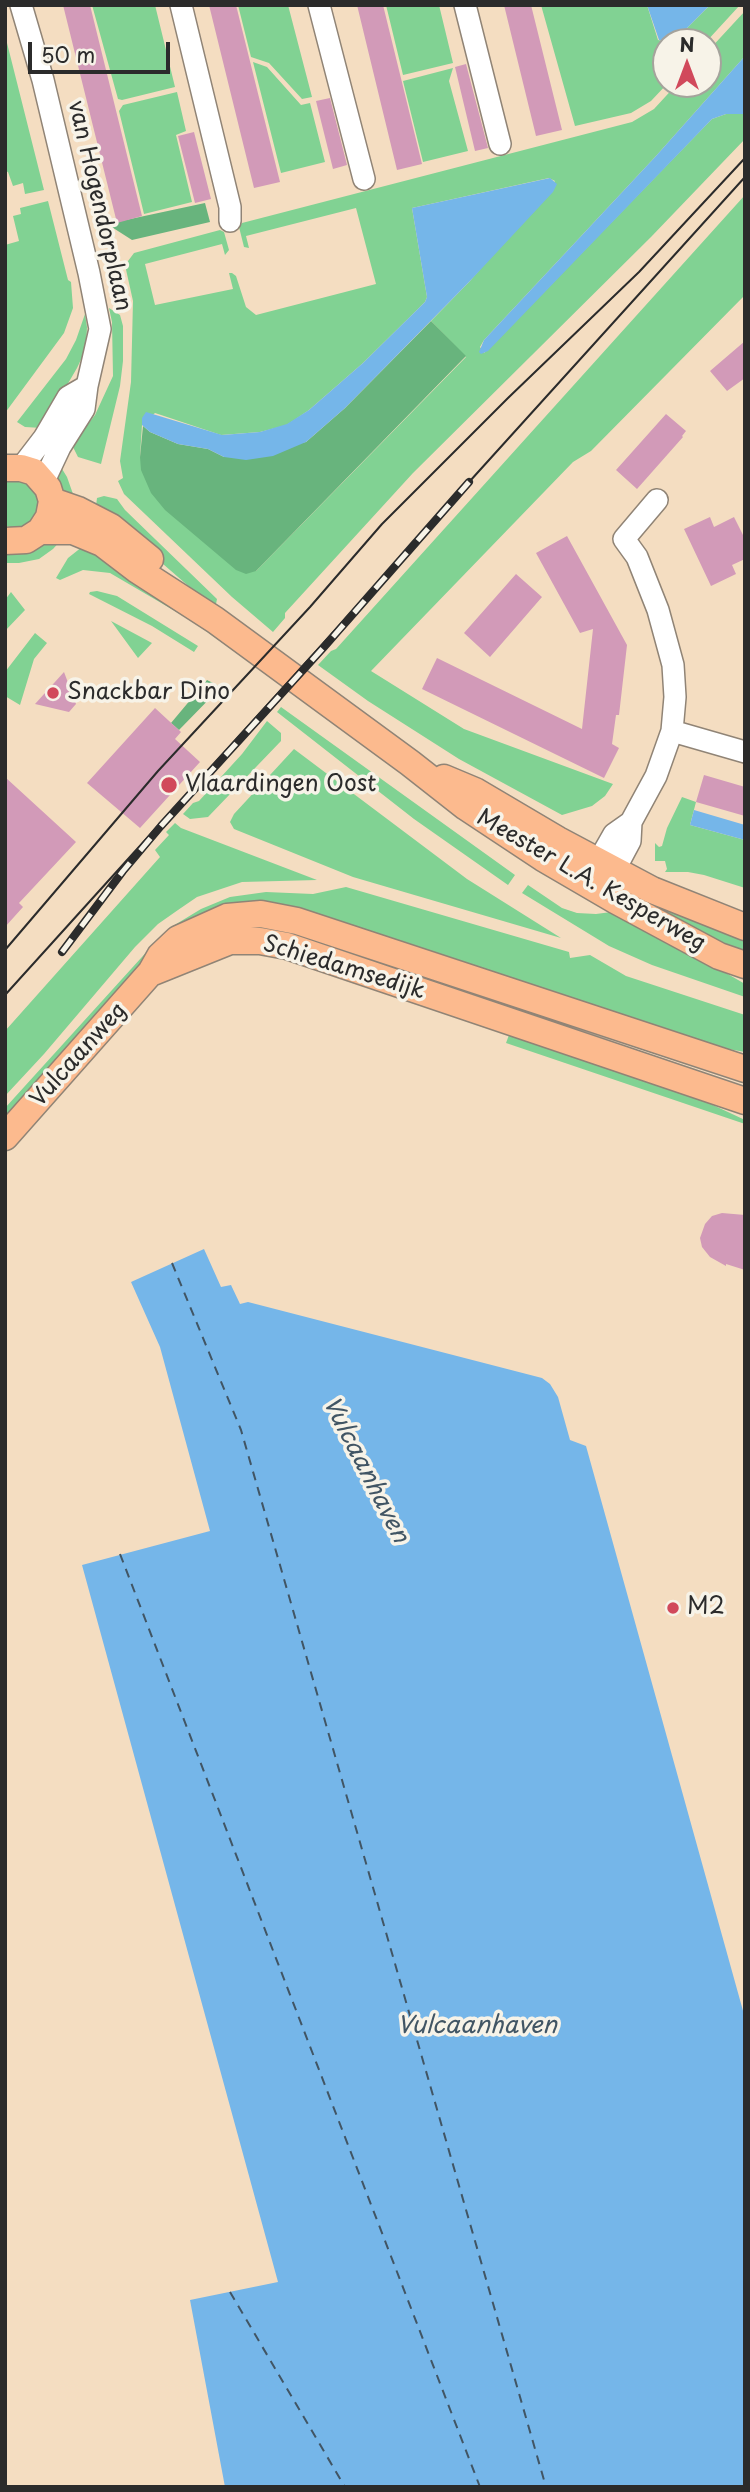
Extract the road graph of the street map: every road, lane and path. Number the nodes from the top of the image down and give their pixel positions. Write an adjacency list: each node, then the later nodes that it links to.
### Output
1 (21, 5): 6 (street, van Hogendorplaan)
2 (32, 5): 6 (street, van Hogendorplaan)
3 (181, 5): 9 (street)
4 (319, 5): 8 (street)
5 (465, 5): 7 (street)
6 (43, 80): 10 (street, van Hogendorplaan)
7 (499, 144)
8 (364, 179)
9 (230, 221)
10 (30, 480): 12 (main road); 14 (main road, Meester L.A. Kesperweg)
11 (657, 500): 15 (street)
12 (40, 531): 13 (main road, Meester L.A. Kesperweg); 14 (main road, Meester L.A. Kesperweg)
13 (7, 543)
14 (215, 620): 17 (main road, Meester L.A. Kesperweg)
15 (672, 731): 16 (street); 17 (street)
16 (745, 752)
17 (602, 874): 18 (main road, Meester L.A. Kesperweg); 19 (main road, Meester L.A. Kesperweg)
18 (745, 927)
19 (745, 965)
20 (152, 972): 21 (main road, Schiedamsedijk); 22 (main road, Schiedamsedijk); 23 (main road, Vulcaanweg)
21 (745, 1069)
22 (745, 1101)
23 (5, 1137)

